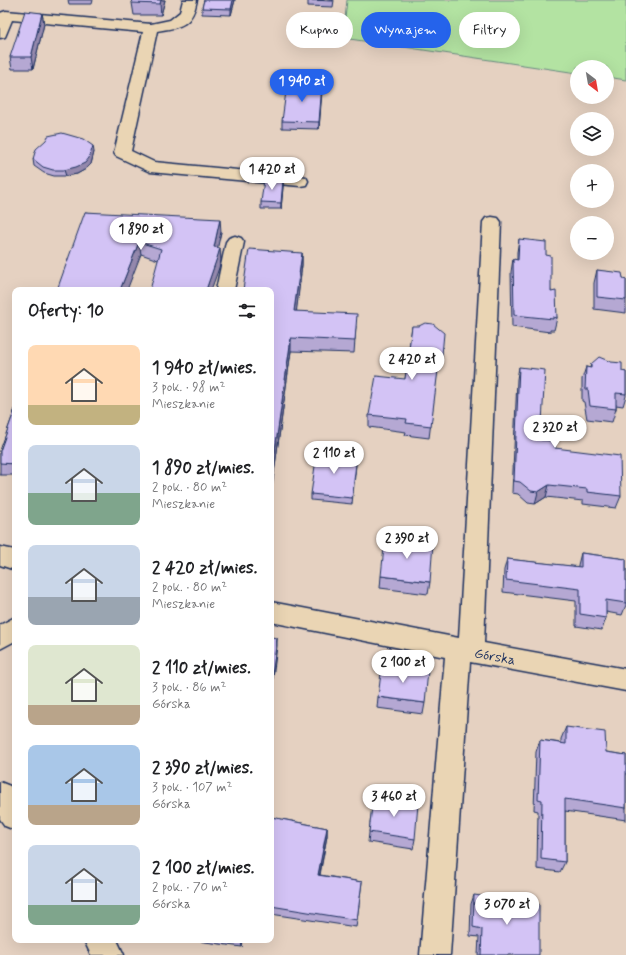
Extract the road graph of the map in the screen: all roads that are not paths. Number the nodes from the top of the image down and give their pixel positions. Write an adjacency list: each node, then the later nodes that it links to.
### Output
1 (190, 0): 2 (street)
2 (151, 28): 3 (street); 4 (street)
3 (0, 34)
4 (300, 181)
5 (492, 222): 13 (street)
6 (234, 242): 7 (street)
7 (226, 287)
8 (0, 556): 9 (street)
9 (12, 559)
10 (274, 613): 13 (street, Górska)
11 (12, 630): 12 (street)
12 (0, 638)
13 (464, 651): 14 (street, Górska); 19 (street)
14 (626, 680)
15 (0, 795): 16 (street)
16 (12, 813)
17 (100, 943): 18 (street)
18 (109, 955)
19 (435, 955)

